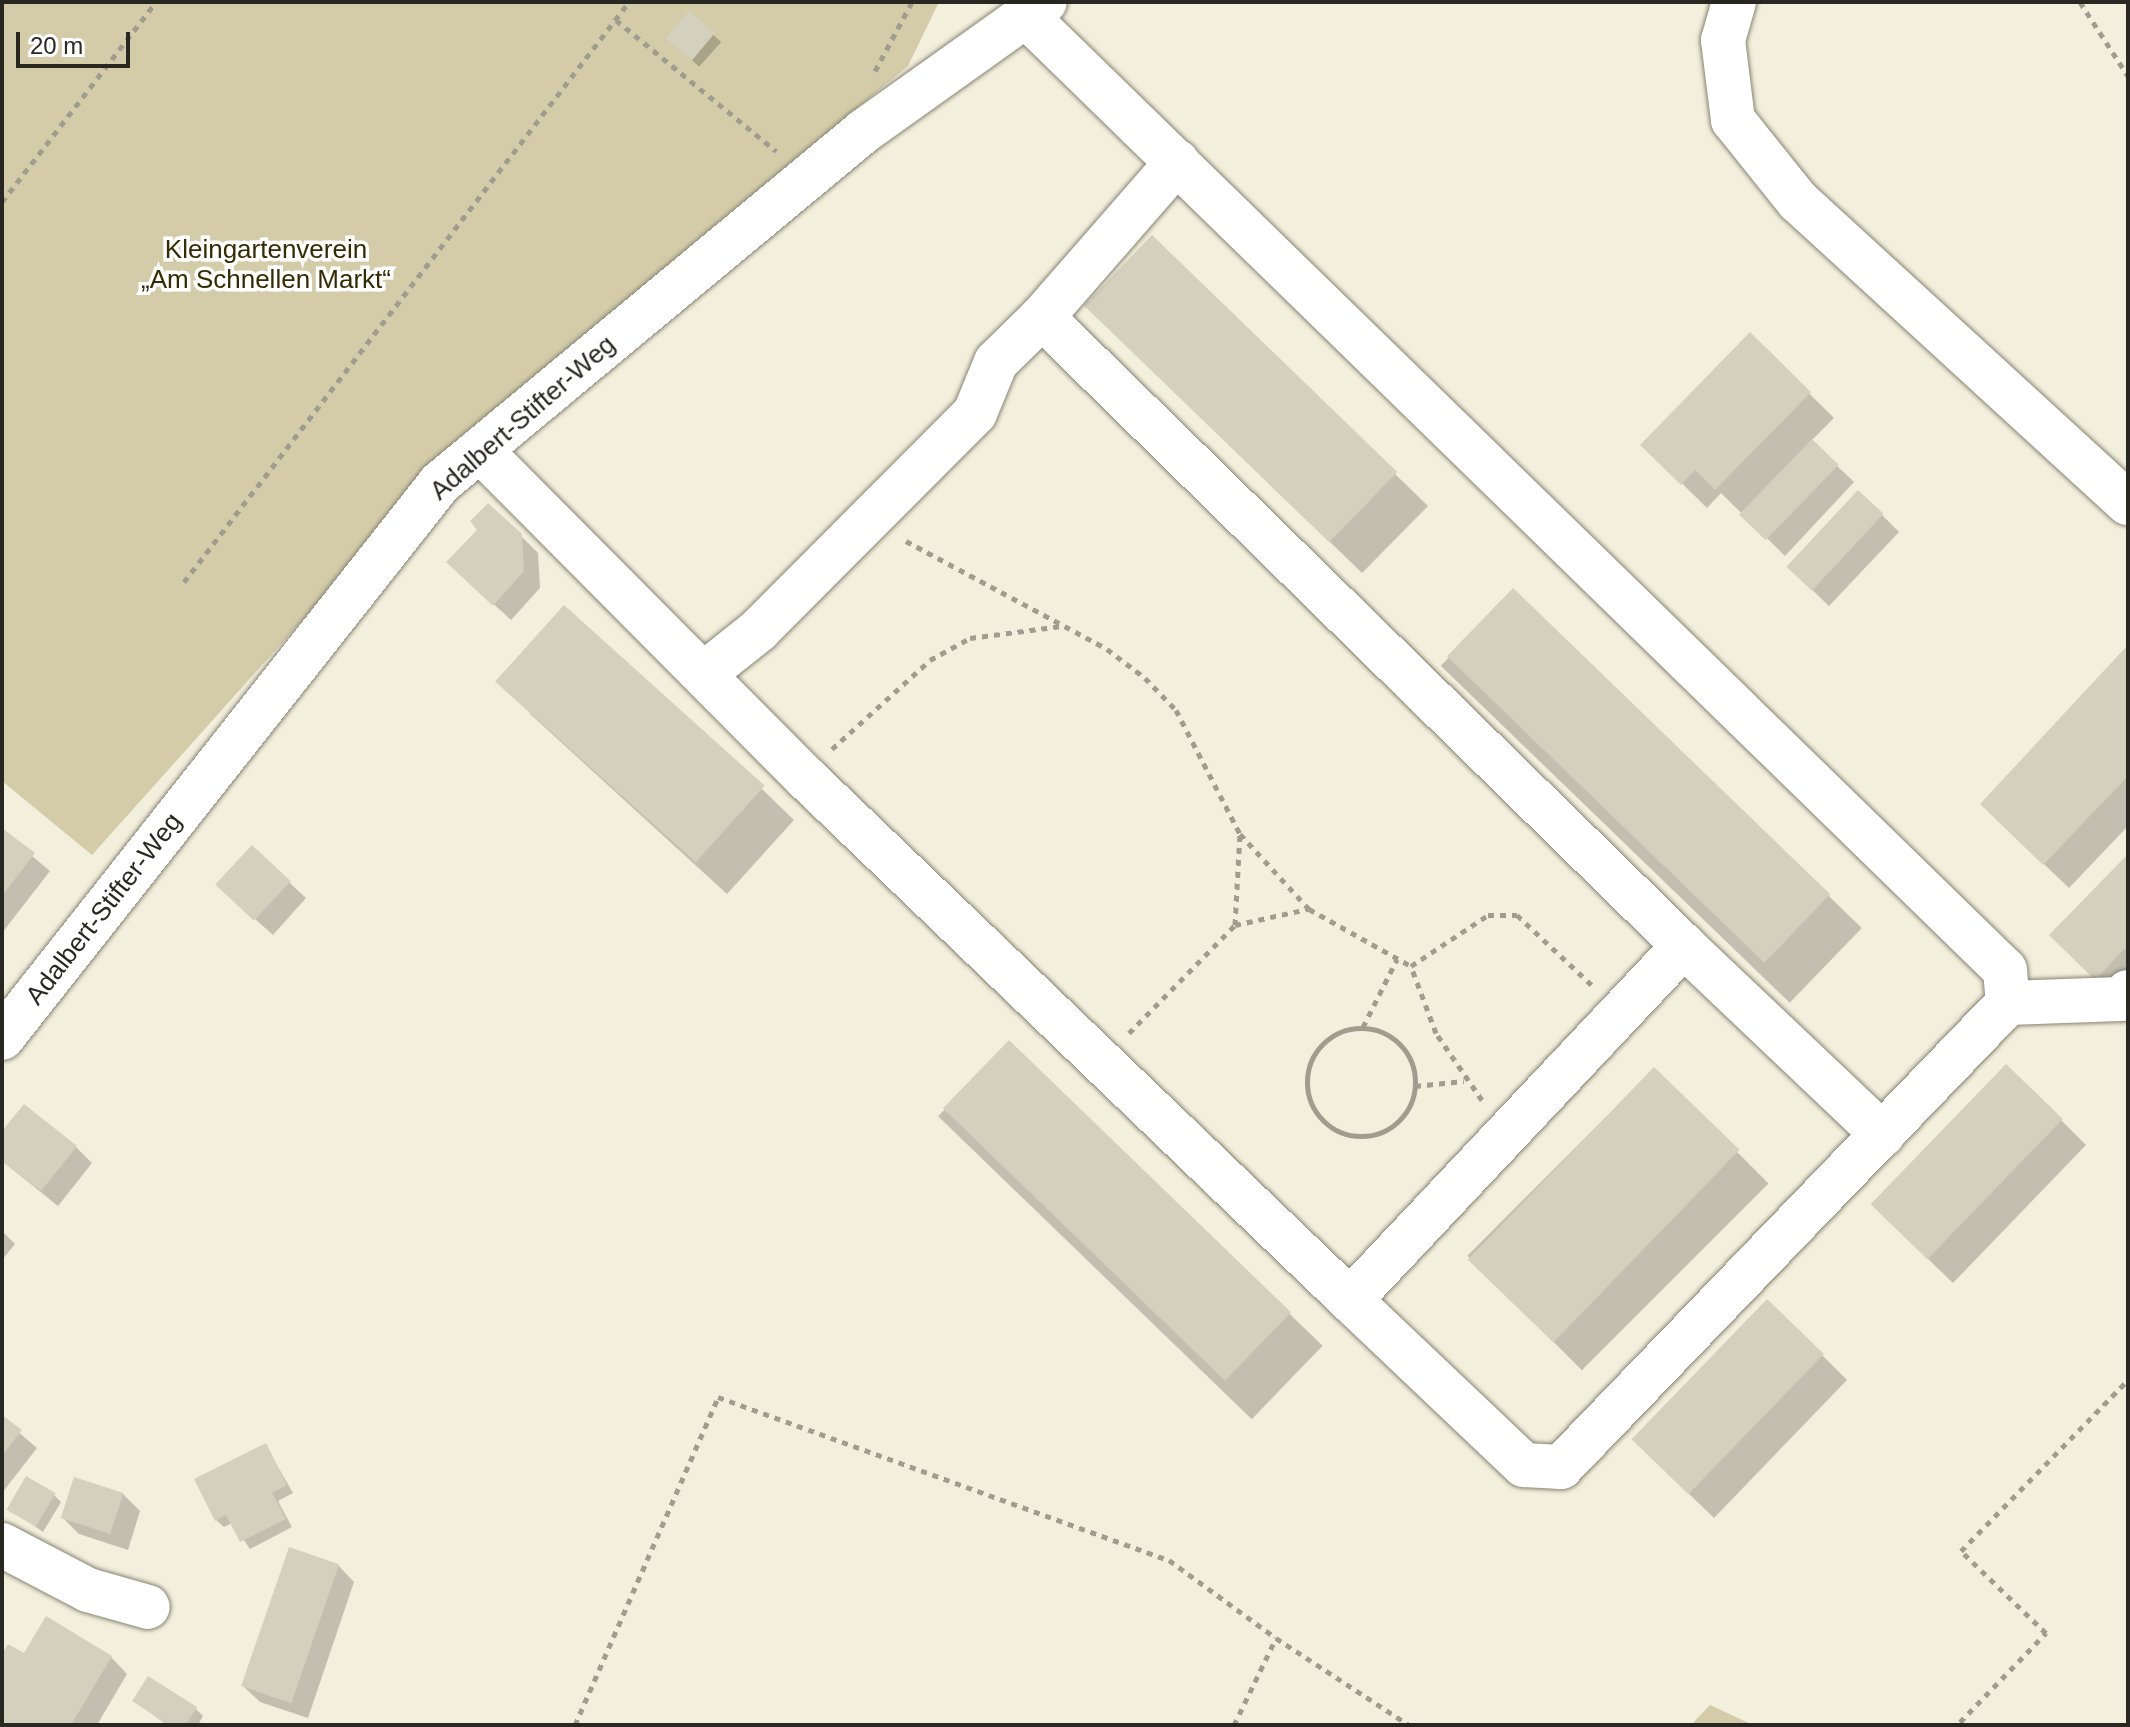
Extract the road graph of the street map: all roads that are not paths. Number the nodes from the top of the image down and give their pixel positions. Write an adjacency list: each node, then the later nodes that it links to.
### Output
1 (1734, 2): 6 (street)
2 (1035, 9): 3 (street); 5 (street, Adalbert-Stifter-Weg)
3 (1177, 162): 4 (street); 10 (street)
4 (1042, 317): 7 (street); 8 (street)
5 (480, 450): 7 (street); 11 (street, Adalbert-Stifter-Weg)
6 (2128, 503)
7 (705, 673): 13 (street)
8 (1684, 946): 12 (street); 13 (street)
9 (2128, 992): 10 (street)
10 (2008, 1003): 12 (street)
11 (2, 1038)
12 (1883, 1135): 13 (street)
13 (1350, 1300)
14 (2, 1545): 15 (street)
15 (148, 1607)

